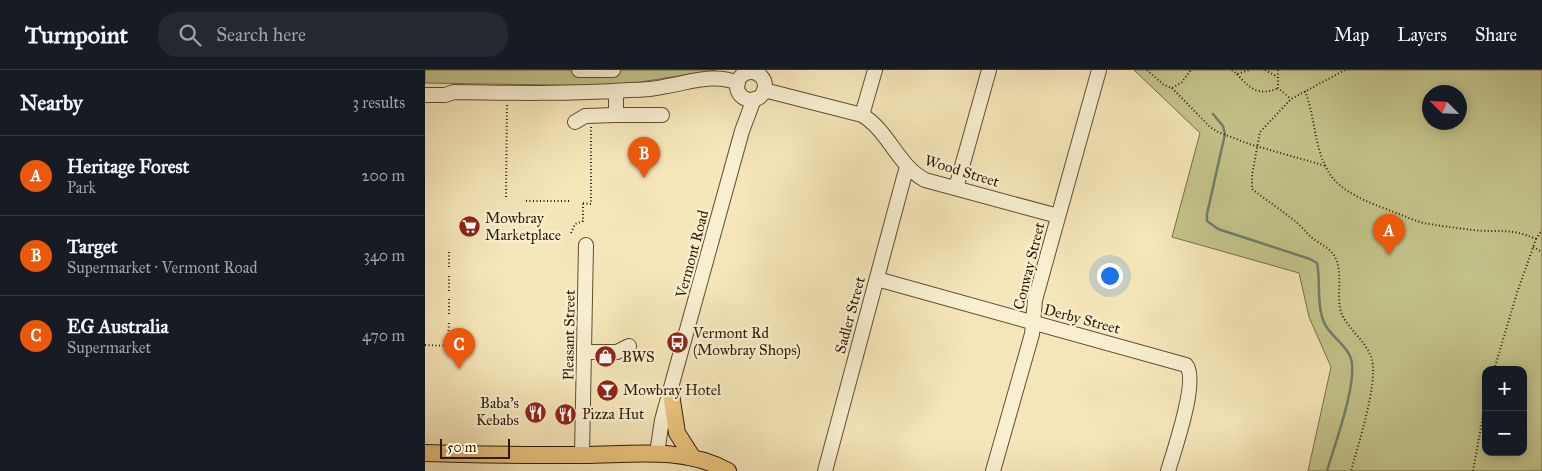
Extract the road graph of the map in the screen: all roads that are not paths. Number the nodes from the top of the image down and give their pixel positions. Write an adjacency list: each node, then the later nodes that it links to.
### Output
1 (579, 70): 2 (street)
2 (604, 70): 3 (street)
3 (613, 70)
4 (875, 70): 13 (street)
5 (989, 70): 17 (street)
6 (1099, 70): 18 (street, Conway Street)
7 (757, 80): 8 (street); 8 (street); 13 (street, Wood Street); 15 (street, Vermont Road)
8 (739, 88): 9 (street); 15 (street, Vermont Road)
9 (616, 91): 10 (street); 12 (street)
10 (425, 95)
11 (662, 114): 12 (street)
12 (616, 115): 14 (street)
13 (862, 115): 16 (street, Wood Street)
14 (579, 120)
15 (742, 131): 24 (street, Vermont Road)
16 (907, 168): 17 (street, Wood Street); 20 (street, Sadler Street)
17 (956, 188): 18 (street, Wood Street)
18 (1058, 216): 21 (street, Conway Street)
19 (586, 245): 23 (street, Pleasant Street)
20 (877, 279): 21 (street, Derby Street); 30 (street, Sadler Street)
21 (1032, 322): 31 (street, Conway Street); 32 (street, Derby Street)
22 (629, 346): 23 (street)
23 (585, 348): 27 (street, Pleasant Street)
24 (672, 390): 26 (street, Vermont Road); 28 (main road)
25 (425, 453): 27 (main road)
26 (661, 454): 27 (main road); 28 (main road)
27 (582, 455)
28 (693, 458): 29 (main road)
29 (728, 471)
30 (825, 471)
31 (993, 471)
32 (1168, 471)

